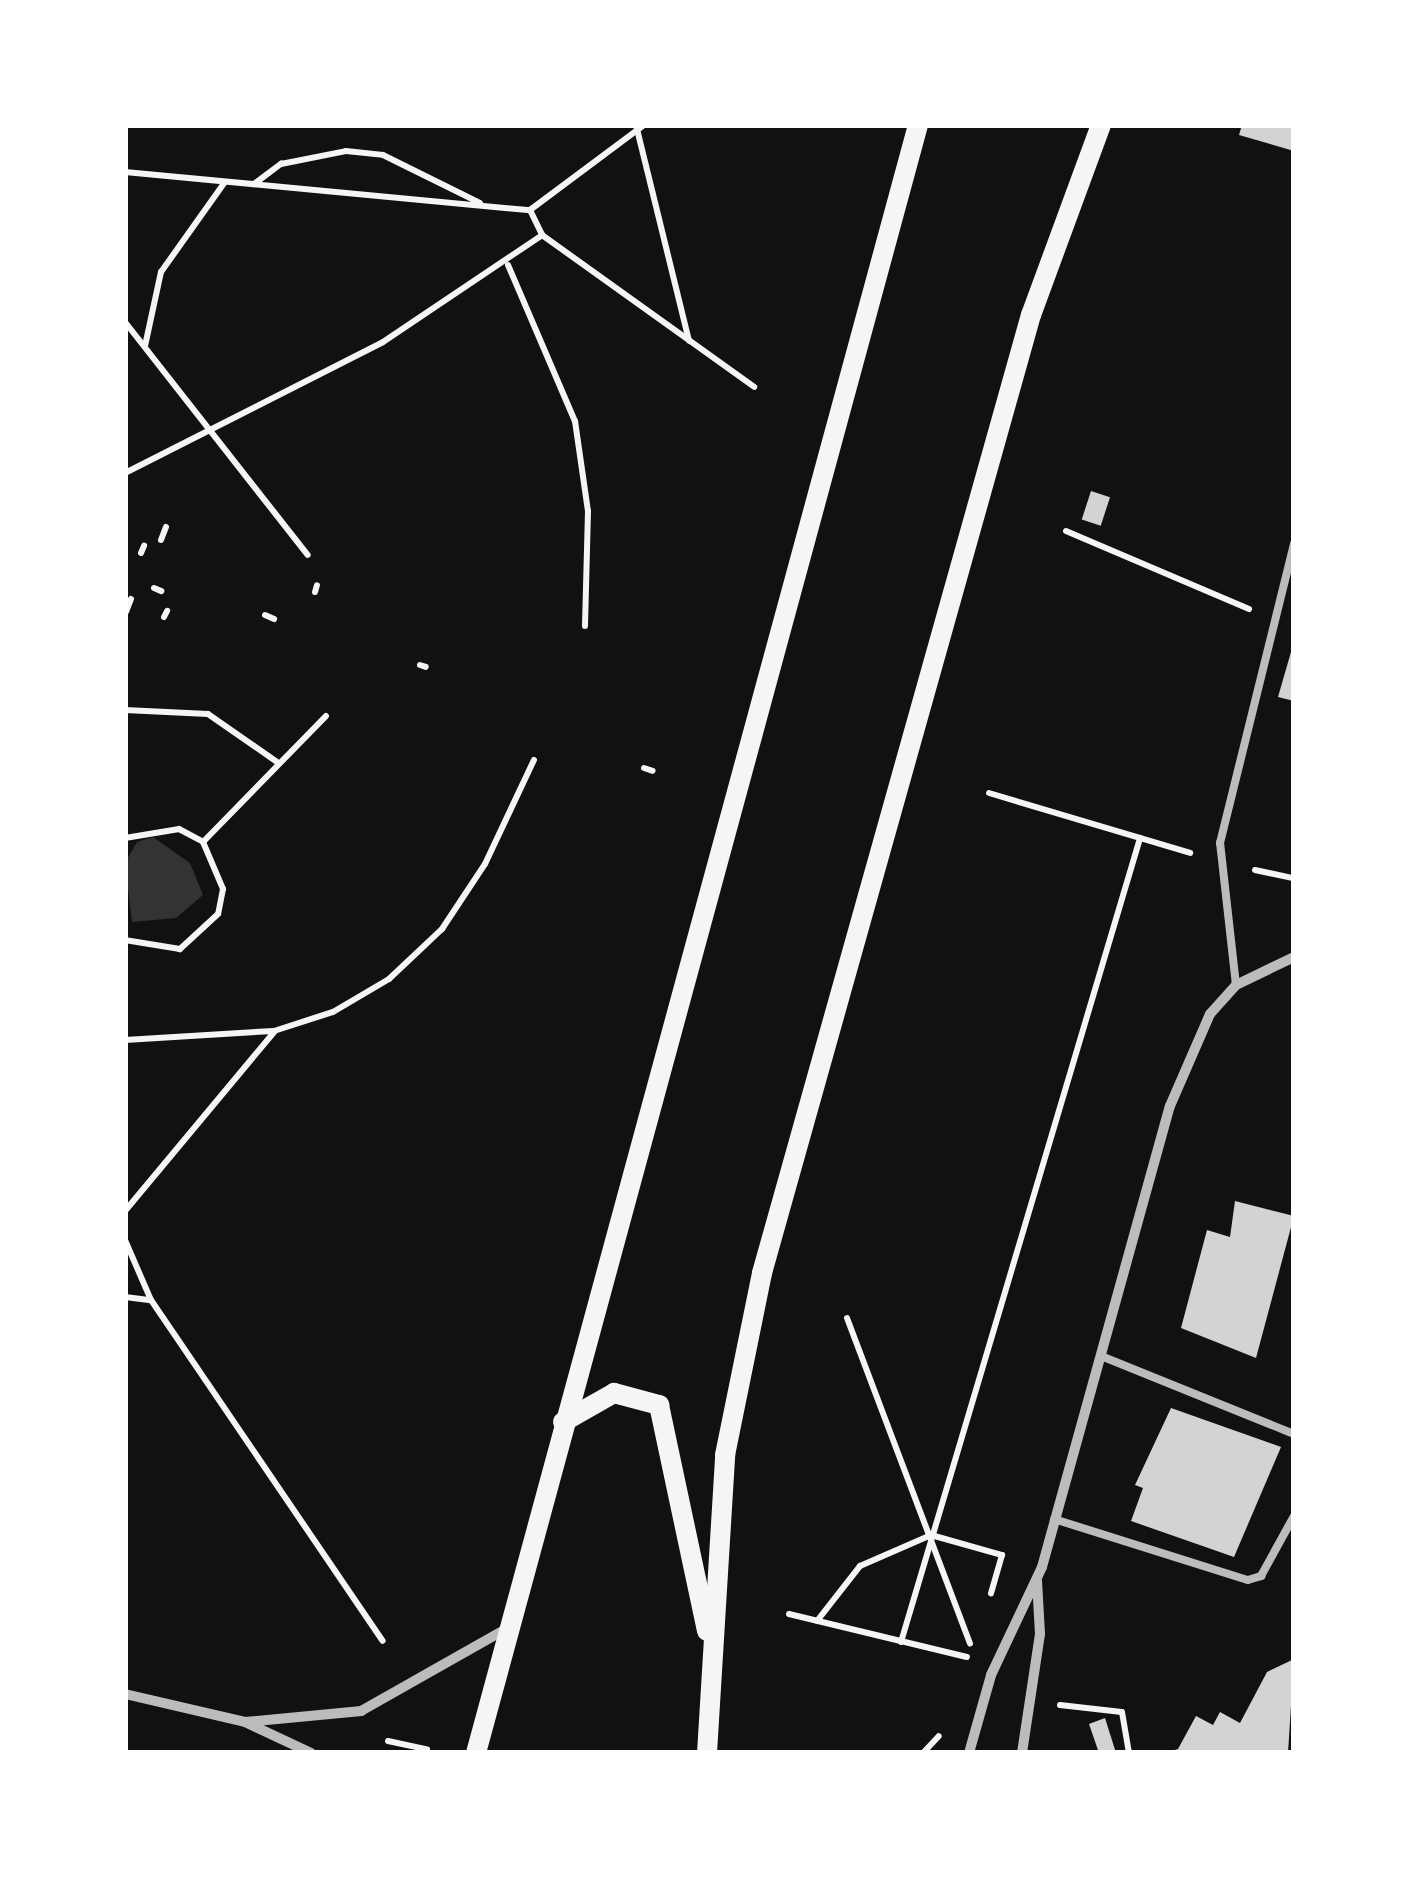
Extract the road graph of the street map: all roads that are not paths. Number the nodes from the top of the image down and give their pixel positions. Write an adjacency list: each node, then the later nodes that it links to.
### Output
1 (918, 125): 7 (main road)
2 (1101, 125): 13 (main road)
3 (1294, 543): 5 (lane)
4 (1294, 957): 5 (street)
5 (1236, 985): 6 (street)
6 (1101, 1356): 8 (lane); 10 (street)
7 (563, 1422): 12 (main road); 13 (main road)
8 (1294, 1434)
9 (1294, 1516): 10 (lane)
10 (1054, 1519): 11 (street)
11 (1037, 1580): 19 (street); 20 (street)
12 (511, 1626): 15 (street); 18 (main road)
13 (713, 1652): 16 (main road)
14 (125, 1694): 15 (street)
15 (244, 1722): 17 (street)
16 (712, 1749)
17 (312, 1753)
18 (476, 1753)
19 (969, 1753)
20 (1022, 1753)

